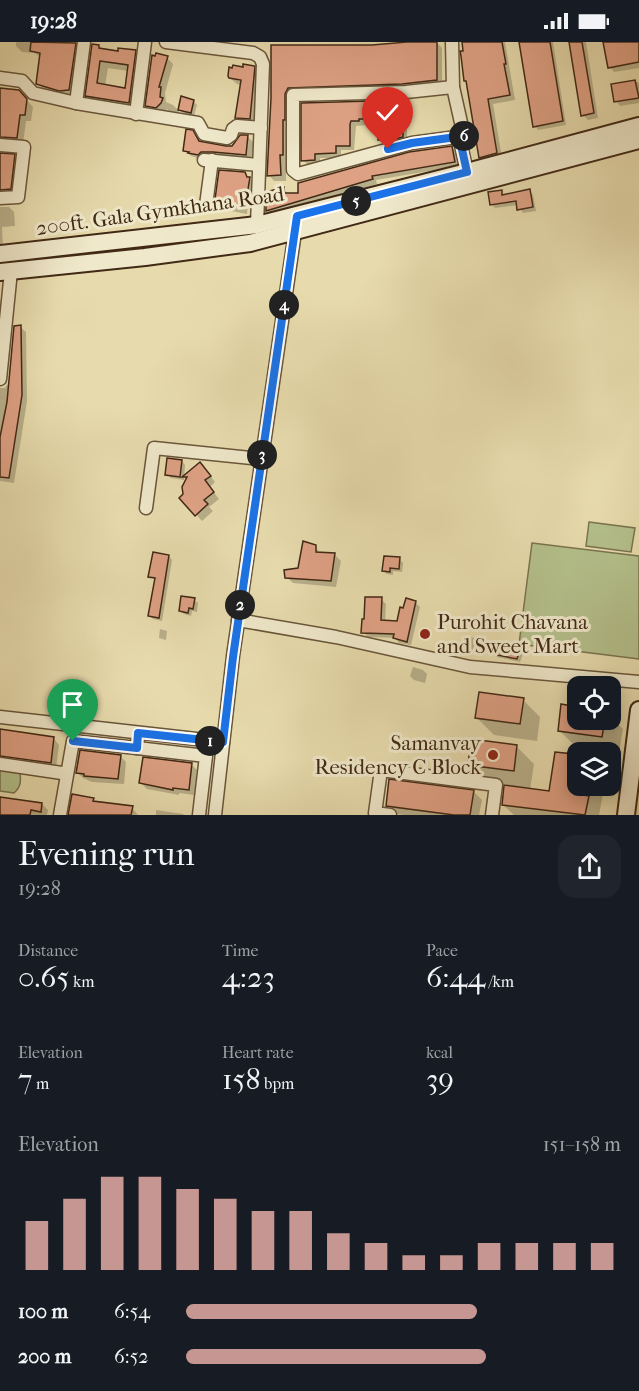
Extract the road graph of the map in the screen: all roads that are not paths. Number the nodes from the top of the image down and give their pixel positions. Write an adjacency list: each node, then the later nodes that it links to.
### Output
1 (84, 42): 7 (street)
2 (145, 42): 8 (street)
3 (166, 42): 10 (street)
4 (453, 42): 6 (street)
5 (0, 78): 7 (street)
6 (453, 87): 11 (street); 11 (street)
7 (76, 103): 8 (street)
8 (136, 114): 10 (street)
9 (639, 126): 15 (street, 200ft. Gala Gymkhana Road)
10 (261, 128): 14 (street)
11 (464, 136): 15 (street)
12 (639, 140): 18 (street)
13 (0, 145): 16 (street)
14 (259, 165): 17 (street); 19 (street)
15 (467, 172): 18 (street, 200ft. Gala Gymkhana Road)
16 (0, 198)
17 (206, 205)
18 (296, 223): 19 (street, 200ft. Gala Gymkhana Road); 21 (street); 24 (street)
19 (257, 225): 20 (street, 200ft. Gala Gymkhana Road)
20 (0, 254)
21 (5, 271): 22 (street)
22 (1, 356): 23 (street)
23 (0, 379)
24 (261, 459): 25 (street); 26 (street)
25 (146, 508)
26 (238, 620): 27 (street); 31 (street)
27 (639, 682)
28 (639, 710): 40 (street)
29 (0, 717): 30 (street)
30 (138, 733): 31 (street); 32 (street)
31 (223, 742): 37 (street)
32 (137, 748): 35 (street); 36 (street)
33 (0, 764): 34 (street)
34 (62, 773)
35 (60, 815)
36 (199, 815)
37 (215, 815)
38 (390, 815): 39 (street)
39 (492, 815)
40 (626, 815)

